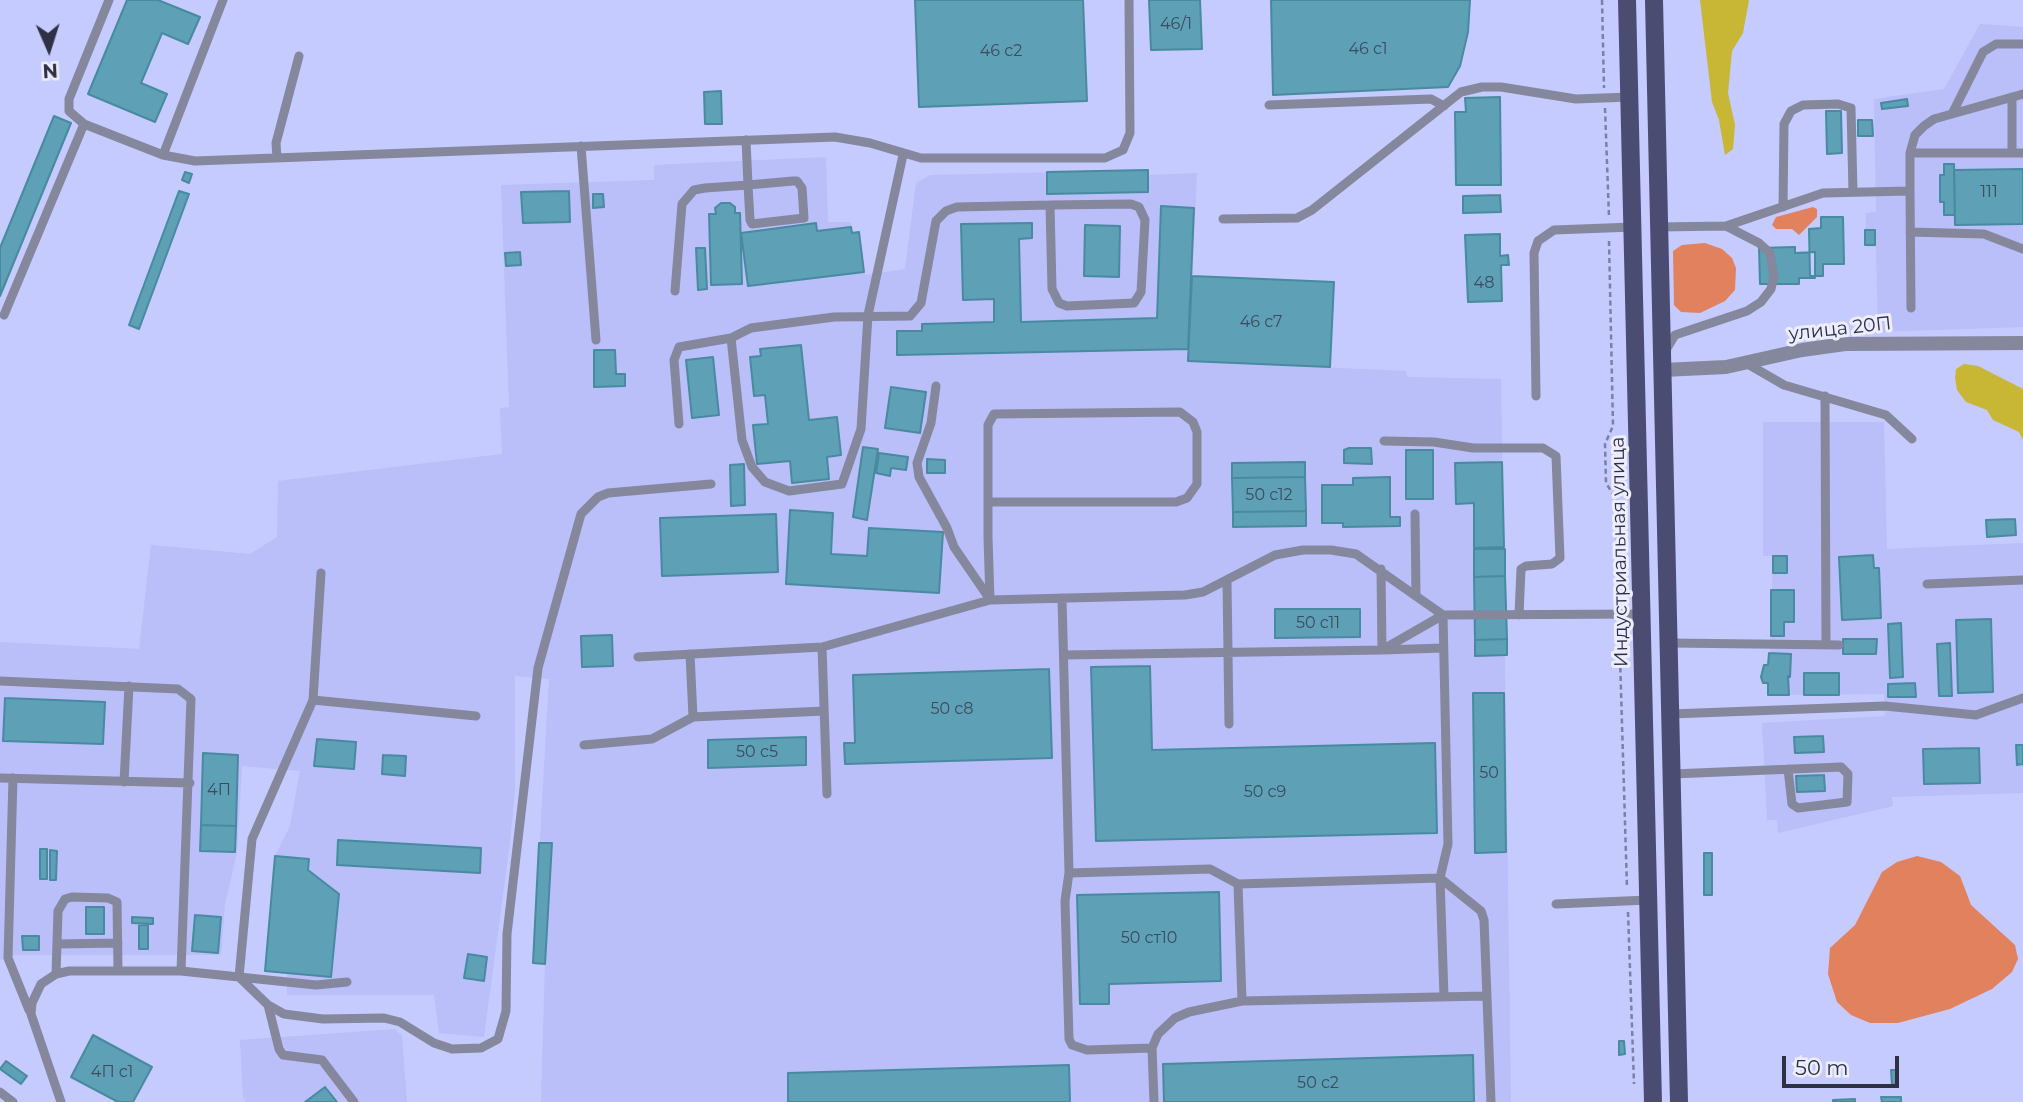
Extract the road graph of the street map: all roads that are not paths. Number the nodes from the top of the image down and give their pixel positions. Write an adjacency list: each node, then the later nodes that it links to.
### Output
1 (109, 0): 14 (lane)
2 (223, 0): 20 (lane)
3 (1129, 0): 21 (lane)
4 (1627, 0): 9 (main road, Индустриальная улица)
5 (1654, 0): 31 (main road)
6 (2023, 44): 13 (lane)
7 (299, 56): 22 (lane)
8 (2023, 94): 10 (lane)
9 (1630, 97): 12 (lane); 30 (main road, Индустриальная улица)
10 (2012, 97): 13 (lane); 18 (lane)
11 (1269, 105): 12 (lane)
12 (1444, 106): 28 (lane)
13 (1952, 114): 17 (lane)
14 (84, 124): 20 (lane); 36 (lane)
15 (746, 140): 16 (lane); 21 (lane); 23 (lane)
16 (581, 146): 22 (lane); 39 (lane)
17 (1910, 153): 18 (lane); 24 (lane)
18 (2012, 153): 19 (lane)
19 (2023, 153)
20 (163, 155): 22 (lane)
21 (902, 155): 37 (lane)
22 (277, 158)
23 (748, 185): 23 (lane); 34 (lane)
24 (1910, 191): 25 (lane); 32 (lane)
25 (1853, 192): 27 (lane); 27 (lane)
26 (1050, 205): 26 (lane); 37 (lane)
27 (1783, 207): 29 (lane)
28 (1223, 219)
29 (1726, 226): 31 (lane); 42 (lane)
30 (1633, 227): 44 (lane); 60 (main road, Индустриальная улица)
31 (1659, 227): 42 (main road)
32 (1910, 232): 33 (lane); 35 (lane)
33 (2023, 249)
34 (675, 291)
35 (1911, 308)
36 (4, 314)
37 (868, 315): 38 (lane); 38 (lane)
38 (731, 338): 46 (lane)
39 (596, 340)
40 (2023, 343): 41 (street, улица 20П)
41 (1746, 363): 42 (street, улица 20П); 45 (lane)
42 (1663, 364): 63 (main road)
43 (936, 386): 59 (lane)
44 (1536, 396)
45 (1825, 396): 47 (lane); 64 (lane)
46 (680, 424)
47 (1912, 439)
48 (1384, 441): 62 (lane)
49 (710, 484): 107 (lane)
50 (988, 502): 50 (lane); 59 (lane)
51 (1415, 514): 57 (lane)
52 (1381, 569): 55 (lane); 57 (lane); 68 (lane)
53 (321, 573): 76 (lane)
54 (2023, 580): 56 (lane)
55 (1227, 582): 58 (lane); 69 (lane)
56 (1927, 584)
57 (1416, 596): 61 (lane)
58 (1062, 598): 59 (lane); 71 (lane)
59 (990, 600): 66 (lane)
60 (1643, 614): 62 (lane); 93 (main road, Индустриальная улица)
61 (1443, 615): 62 (lane); 67 (lane); 68 (lane)
62 (1519, 615)
63 (1670, 643): 64 (lane); 78 (main road)
64 (1826, 645): 65 (lane)
65 (1839, 645)
66 (822, 647): 70 (lane); 77 (lane)
67 (1443, 648): 68 (lane); 91 (lane)
68 (1382, 650): 69 (lane)
69 (1228, 652): 71 (lane); 81 (lane)
70 (690, 654): 72 (lane); 80 (lane)
71 (1064, 655): 90 (lane)
72 (638, 657)
73 (0, 681): 74 (lane)
74 (129, 686): 87 (lane); 88 (lane)
75 (2023, 698): 78 (lane)
76 (313, 700): 79 (lane); 102 (lane)
77 (824, 711): 80 (lane); 89 (lane)
78 (1671, 715): 84 (main road)
79 (476, 716)
80 (693, 717): 82 (lane)
81 (1229, 723)
82 (584, 745)
83 (1788, 769): 83 (lane); 84 (lane)
84 (1673, 774): 117 (main road)
85 (0, 778): 86 (lane)
86 (13, 778): 87 (lane); 98 (lane)
87 (124, 782): 88 (lane)
88 (190, 783): 100 (lane)
89 (827, 794)
90 (1069, 873): 92 (lane); 109 (lane)
91 (1440, 878): 92 (lane); 104 (lane); 105 (lane)
92 (1238, 884): 106 (lane)
93 (1650, 900): 94 (lane); 116 (main road, Индустриальная улица)
94 (1556, 904)
95 (118, 943): 96 (lane); 96 (lane); 99 (lane)
96 (57, 944): 101 (lane)
97 (0, 950): 98 (lane)
98 (8, 958): 108 (lane)
99 (118, 970): 100 (lane); 101 (lane)
100 (181, 971): 102 (lane)
101 (56, 974): 108 (lane)
102 (239, 977): 103 (lane); 107 (lane)
103 (347, 982)
104 (1487, 996): 105 (lane); 115 (lane)
105 (1444, 997): 106 (lane)
106 (1242, 1001): 109 (lane)
107 (268, 1005): 113 (lane)
108 (32, 1014): 112 (lane)
109 (1152, 1048): 114 (lane)
110 (0, 1092): 111 (lane)
111 (13, 1102)
112 (61, 1102)
113 (354, 1102)
114 (1154, 1102)
115 (1491, 1102)
116 (1653, 1102)
117 (1679, 1102)

